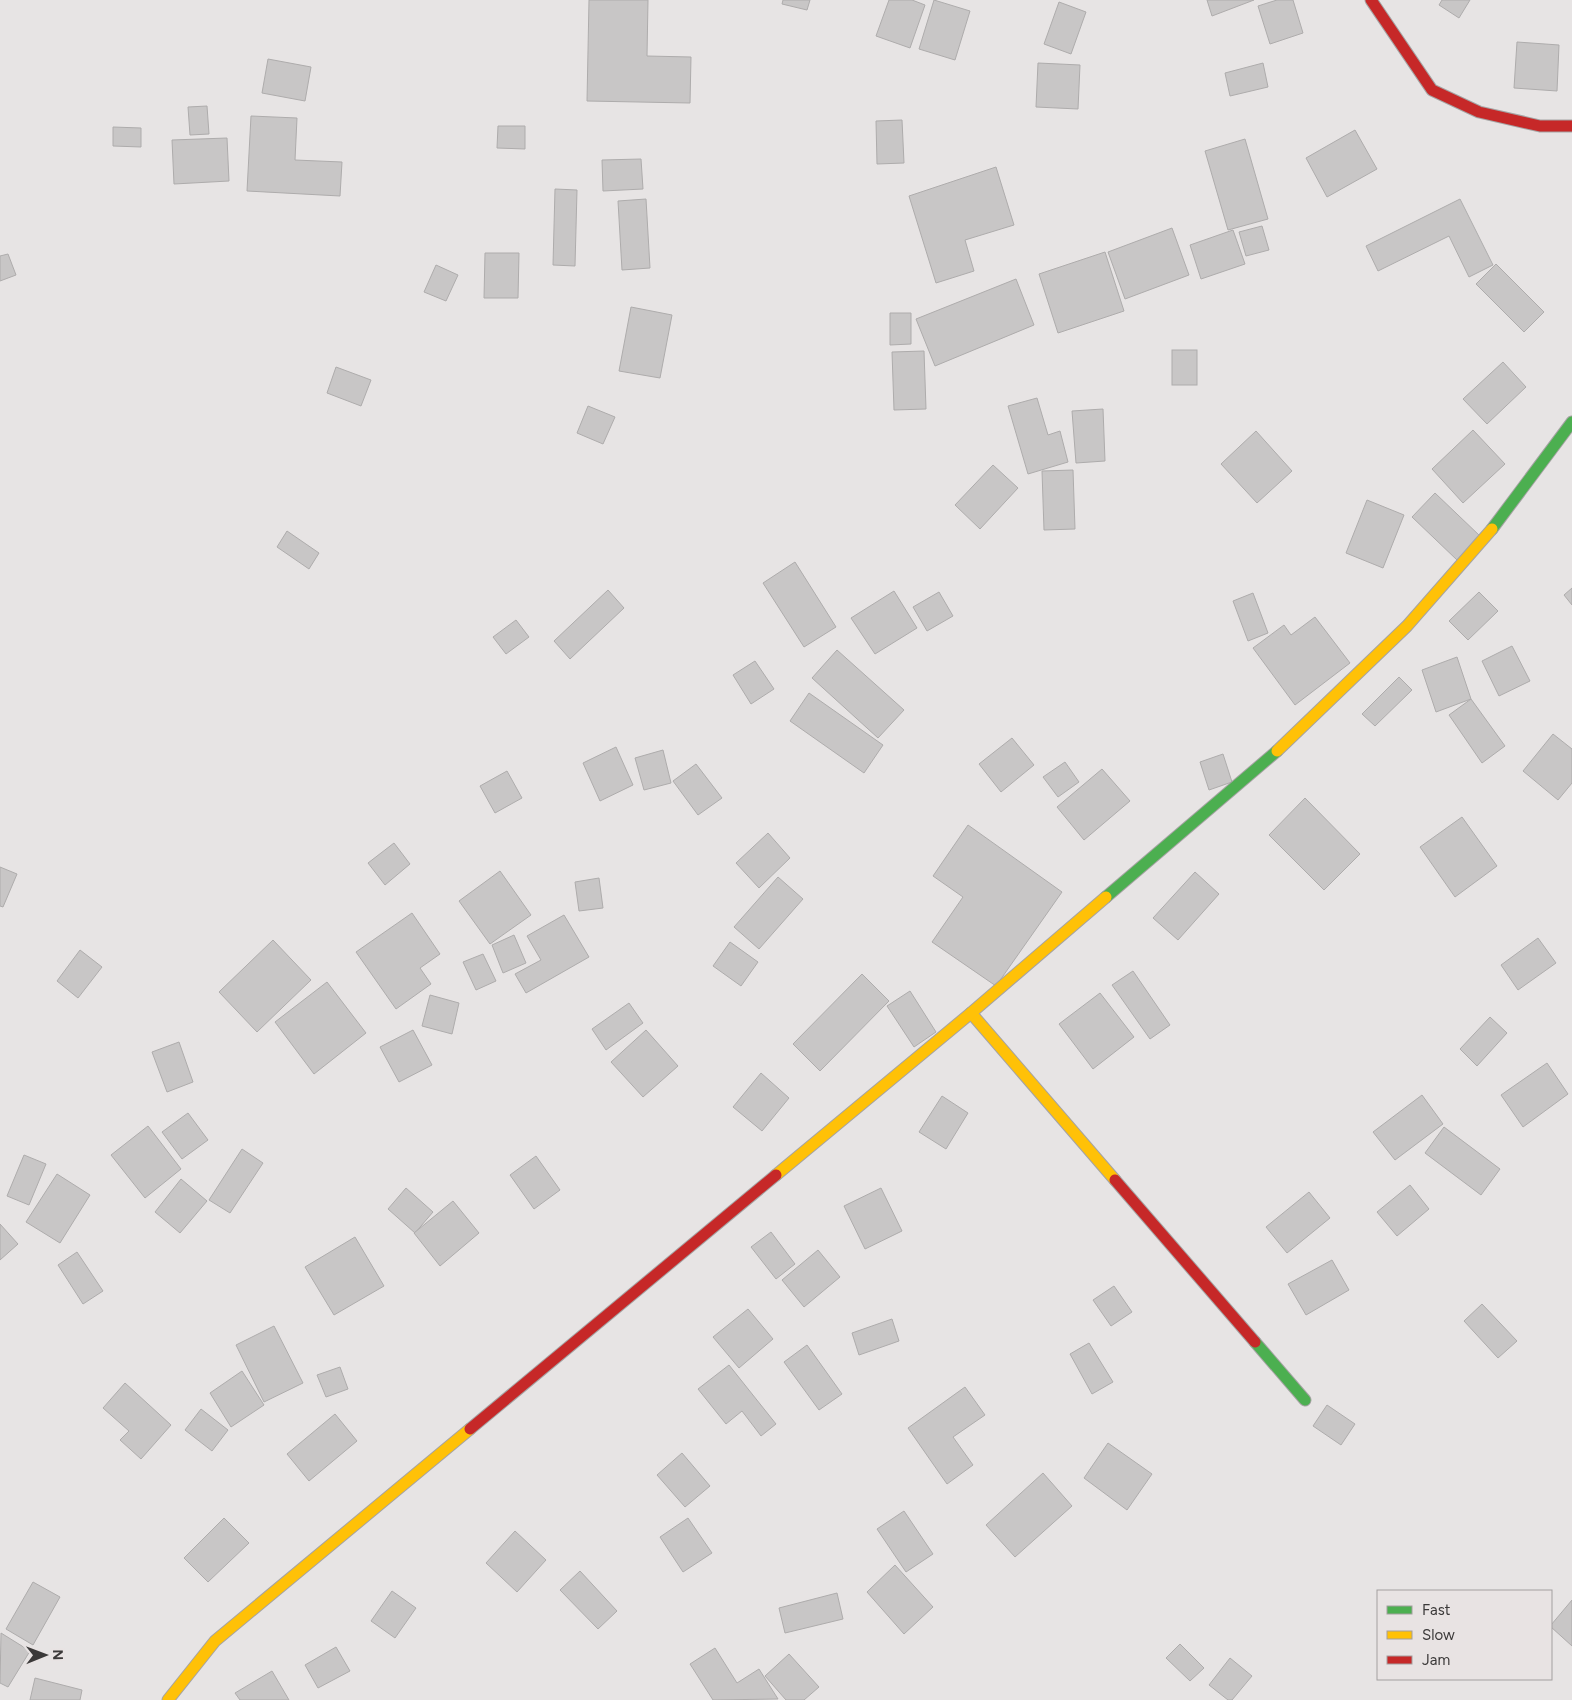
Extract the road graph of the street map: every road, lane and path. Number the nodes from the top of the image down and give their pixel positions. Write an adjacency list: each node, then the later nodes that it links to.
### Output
1 (1371, 0): 2 (street)
2 (1572, 126)
3 (1572, 422): 4 (street)
4 (971, 1013): 5 (street); 6 (street)
5 (1305, 1400)
6 (168, 1700)

